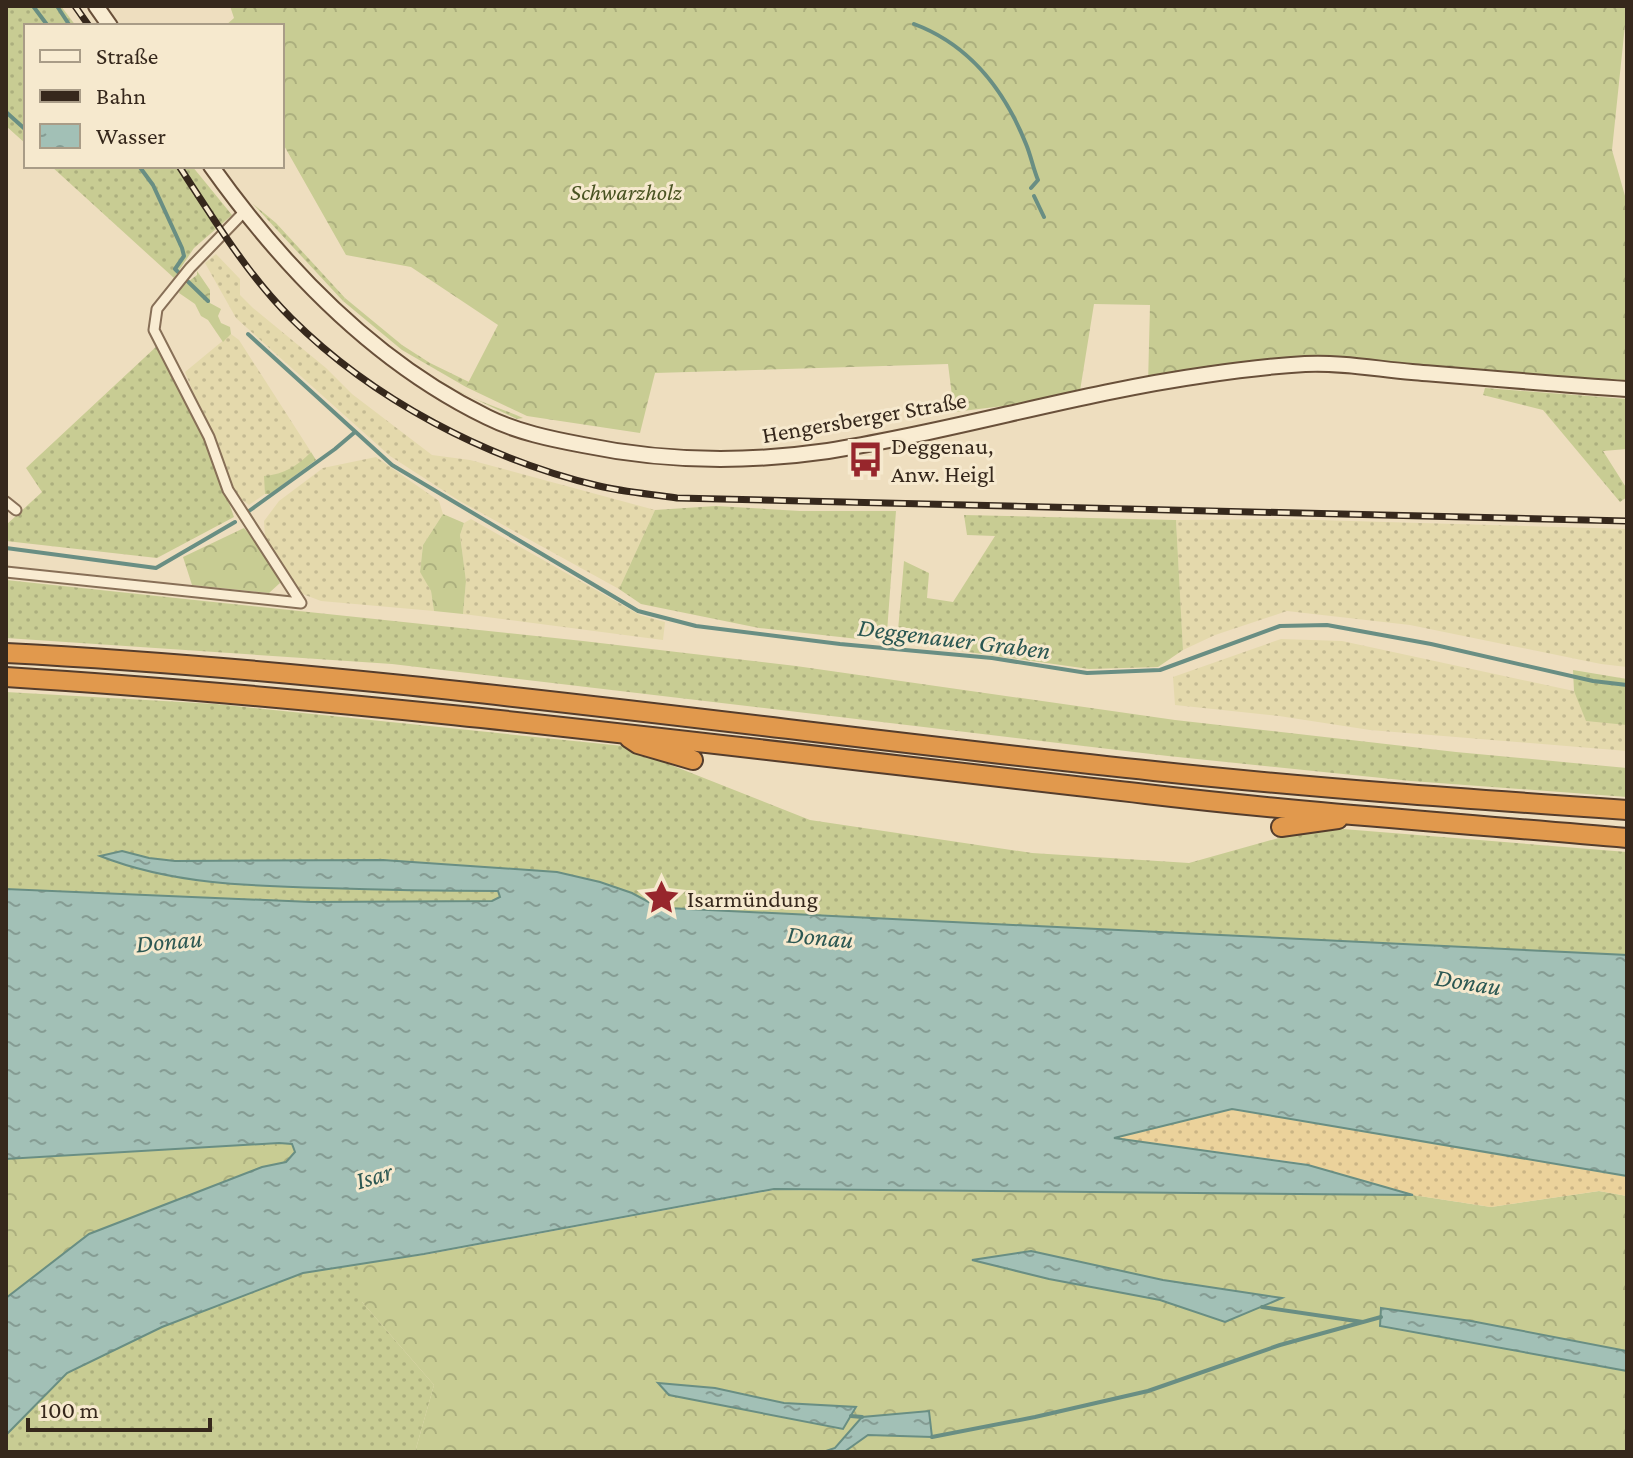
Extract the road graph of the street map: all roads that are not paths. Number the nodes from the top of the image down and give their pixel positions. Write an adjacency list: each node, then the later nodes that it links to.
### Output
1 (96, 6): 2 (main road)
2 (109, 24)
3 (212, 168): 4 (main road, Hengersberger Straße)
4 (244, 212): 5 (main road, Hengersberger Straße); 8 (street)
5 (1627, 389)
6 (6, 502): 7 (street)
7 (16, 510)
8 (6, 572)
9 (6, 653): 13 (highway)
10 (6, 677): 11 (highway)
11 (620, 732): 12 (highway); 14 (highway)
12 (693, 760)
13 (1627, 810)
14 (1352, 815): 15 (highway); 16 (highway)
15 (1281, 827)
16 (1627, 838)

